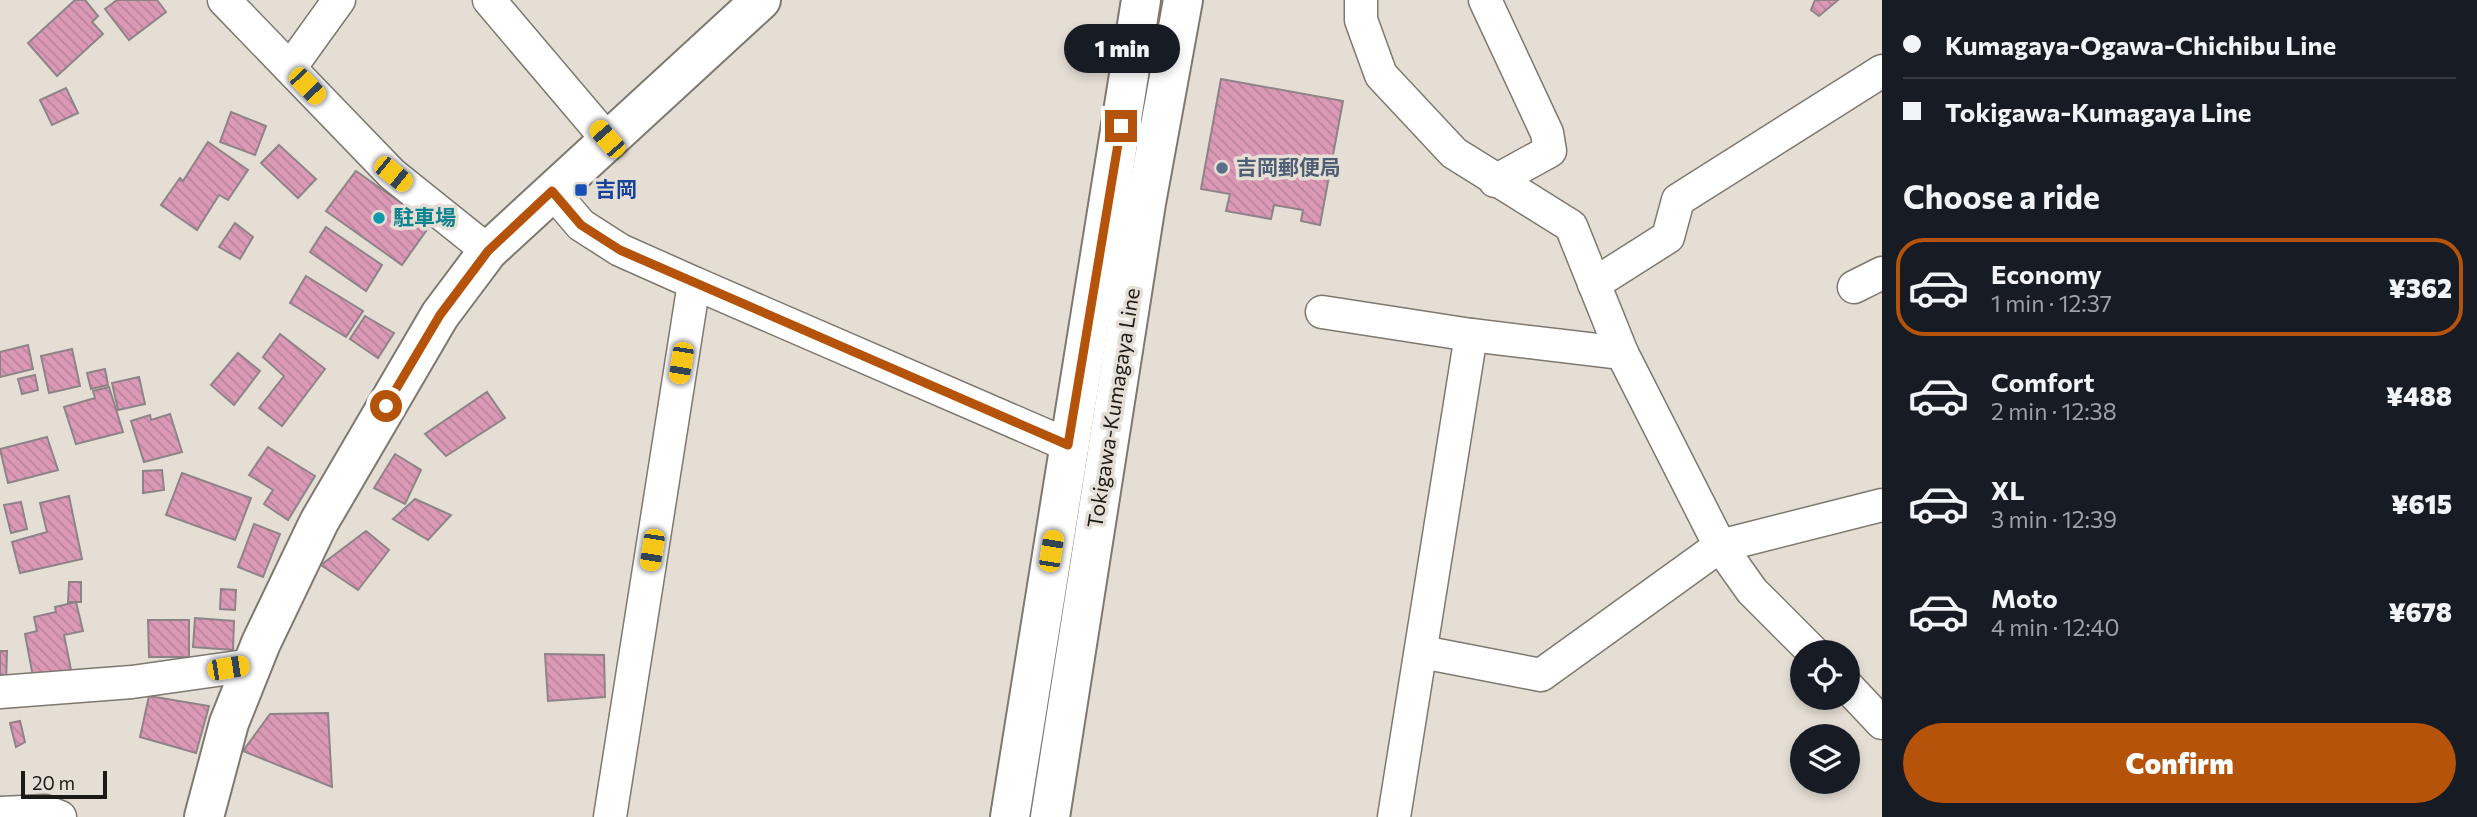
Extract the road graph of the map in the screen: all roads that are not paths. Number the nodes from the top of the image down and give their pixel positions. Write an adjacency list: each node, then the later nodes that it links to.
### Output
1 (224, 0): 9 (street)
2 (339, 0): 9 (street)
3 (489, 0): 11 (street)
4 (761, 0): 11 (main road)
5 (1141, 0): 22 (main road, Tokigawa-Kumagaya Line)
6 (1183, 0): 36 (main road, Tokigawa-Kumagaya Line)
7 (1360, 0): 12 (street)
8 (1485, 0): 12 (street)
9 (290, 68): 14 (street)
10 (1882, 71): 17 (street)
11 (607, 139): 13 (main road)
12 (1496, 181): 17 (street)
13 (552, 191): 14 (main road); 16 (street)
14 (488, 251): 27 (main road)
15 (1882, 273): 18 (street)
16 (694, 283): 22 (street); 34 (street)
17 (1594, 284): 21 (street)
18 (1853, 287)
19 (1322, 312): 20 (street)
20 (1471, 335): 21 (street); 26 (street)
21 (1622, 353): 24 (street)
22 (1068, 445): 35 (main road, Tokigawa-Kumagaya Line)
23 (1882, 505): 24 (street)
24 (1720, 546): 25 (street); 26 (street)
25 (1801, 640)
26 (1422, 652): 37 (street)
27 (252, 664): 28 (street); 33 (main road)
28 (0, 692)
29 (1860, 700): 30 (street)
30 (1882, 723)
31 (0, 813): 32 (street)
32 (60, 817)
33 (204, 817)
34 (610, 817)
35 (1010, 817)
36 (1049, 817)
37 (1394, 817)

